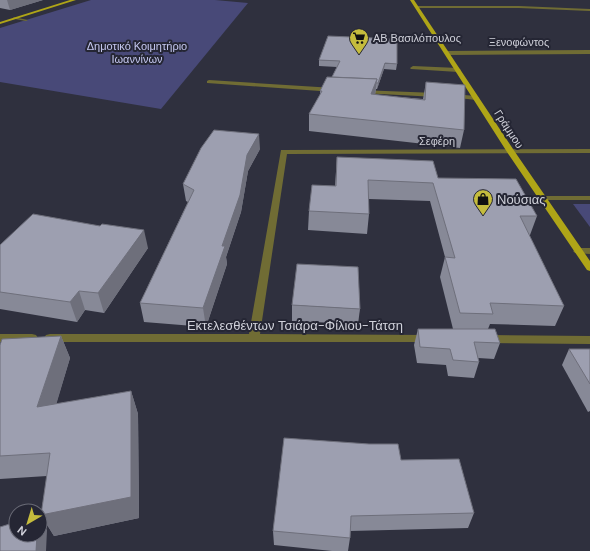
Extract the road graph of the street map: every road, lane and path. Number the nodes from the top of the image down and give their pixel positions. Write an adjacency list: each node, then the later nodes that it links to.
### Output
1 (74, 0): 5 (main road)
2 (412, 0): 3 (main road, Γράμμου)
3 (417, 8): 4 (street); 9 (main road, Γράμμου)
4 (590, 10)
5 (15, 18): 6 (street); 7 (main road)
6 (26, 20)
7 (0, 22)
8 (590, 52): 9 (street, Ξενοφώντος)
9 (448, 53): 11 (main road, Γράμμου)
10 (413, 68): 11 (street)
11 (458, 70): 15 (main road, Γράμμου)
12 (209, 82): 13 (street)
13 (343, 90)
14 (359, 91): 15 (street)
15 (476, 98): 16 (main road, Γράμμου)
16 (511, 152): 17 (street, Σεφέρη); 18 (main road, Γράμμου); 24 (street, Σεφέρη)
17 (590, 152)
18 (542, 198): 19 (street); 20 (main road, Γράμμου)
19 (590, 198)
20 (578, 251): 21 (street); 22 (main road, Γράμμου)
21 (590, 251)
22 (590, 268)
23 (0, 338): 24 (street, Εκτελεσθέντων Τσιάρα-Φίλιου-Τάτση)
24 (254, 339): 25 (street, Εκτελεσθέντων Τσιάρα-Φίλιου-Τάτση)
25 (438, 339)
26 (478, 339): 27 (street)
27 (590, 340)

